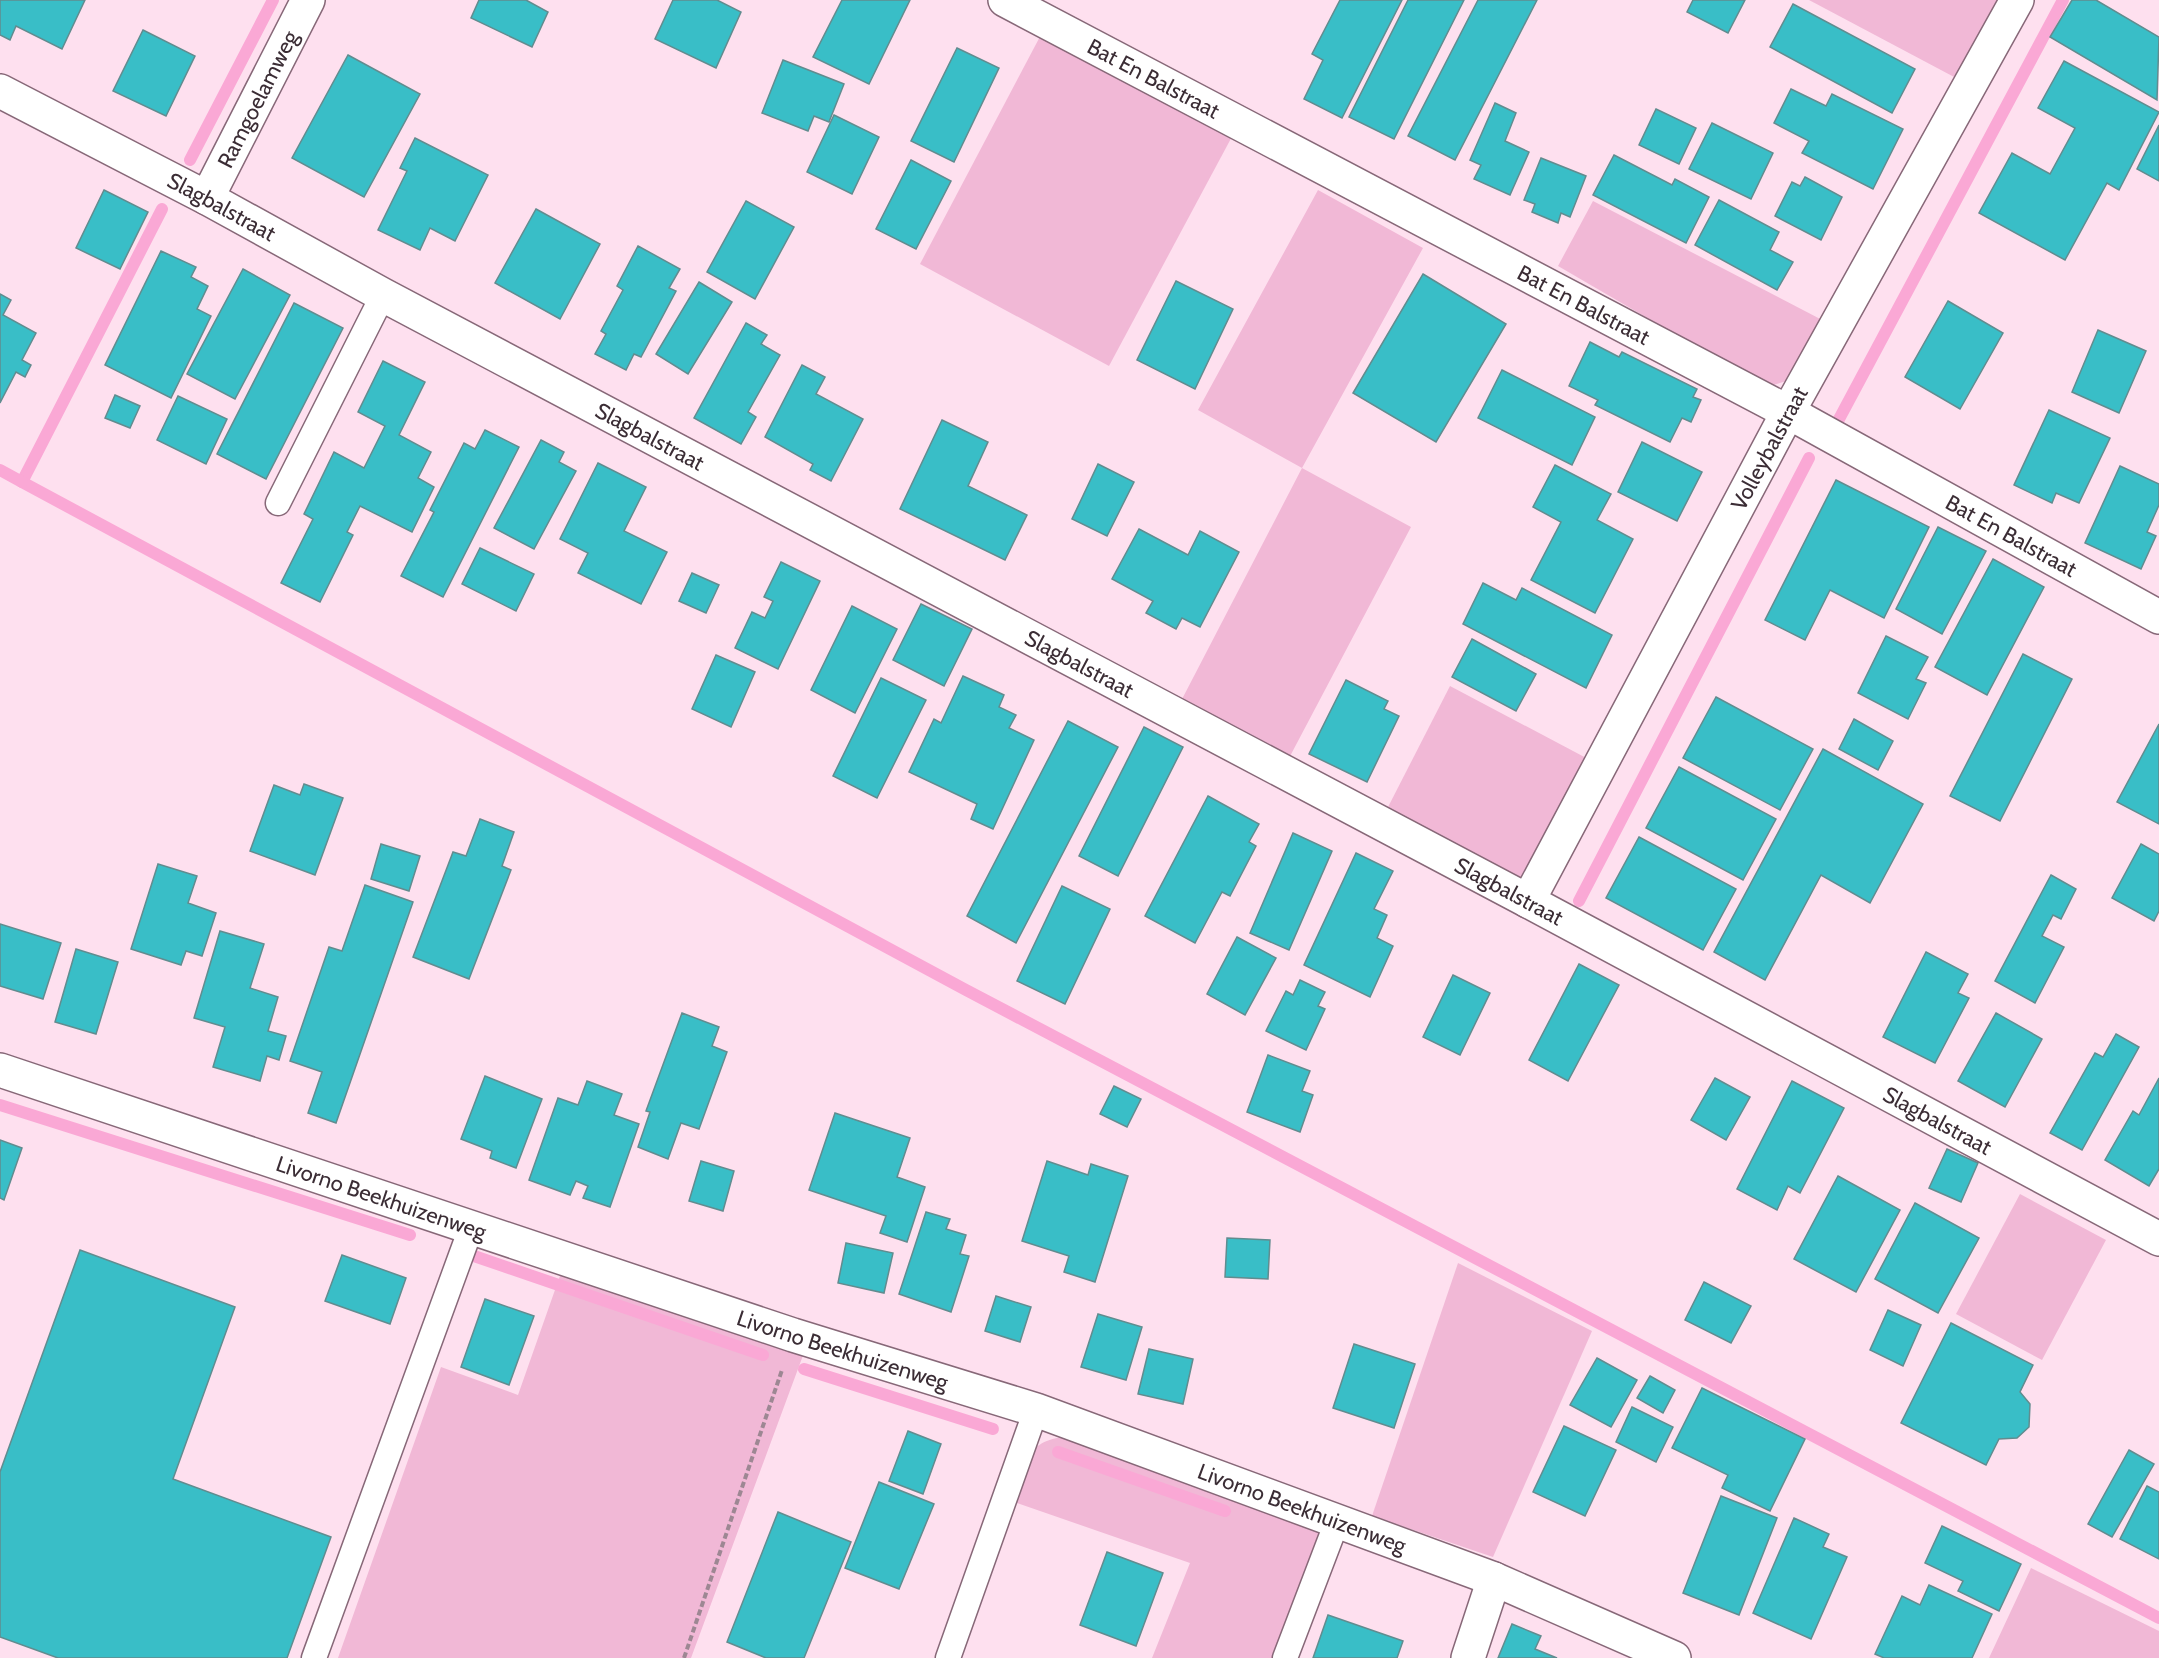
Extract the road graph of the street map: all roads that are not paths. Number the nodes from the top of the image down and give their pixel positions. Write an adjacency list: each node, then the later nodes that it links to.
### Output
1 (308, 0): 5 (street, Ramgoelamweg)
2 (1005, 0): 7 (street, Bat En Balstraat)
3 (2017, 0): 7 (street, Volleybalstraat)
4 (0, 91): 5 (street, Slagbalstraat)
5 (207, 198): 6 (street, Slagbalstraat)
6 (383, 295): 8 (lane); 10 (street, Slagbalstraat)
7 (1788, 412): 9 (street, Bat En Balstraat); 10 (street, Volleybalstraat)
8 (278, 503)
9 (2159, 617)
10 (1528, 901): 13 (street, Slagbalstraat)
11 (0, 1070): 12 (street, Livorno Beekhuizenweg)
12 (471, 1228): 14 (street, Livorno Beekhuizenweg); 17 (lane)
13 (2159, 1239)
14 (1036, 1410): 15 (street, Livorno Beekhuizenweg); 18 (lane)
15 (1338, 1519): 16 (street, Livorno Beekhuizenweg); 19 (lane)
16 (1494, 1579): 20 (street); 21 (street, Livorno Beekhuizenweg)
17 (314, 1658)
18 (948, 1658)
19 (1285, 1658)
20 (1468, 1658)
21 (1674, 1658)

